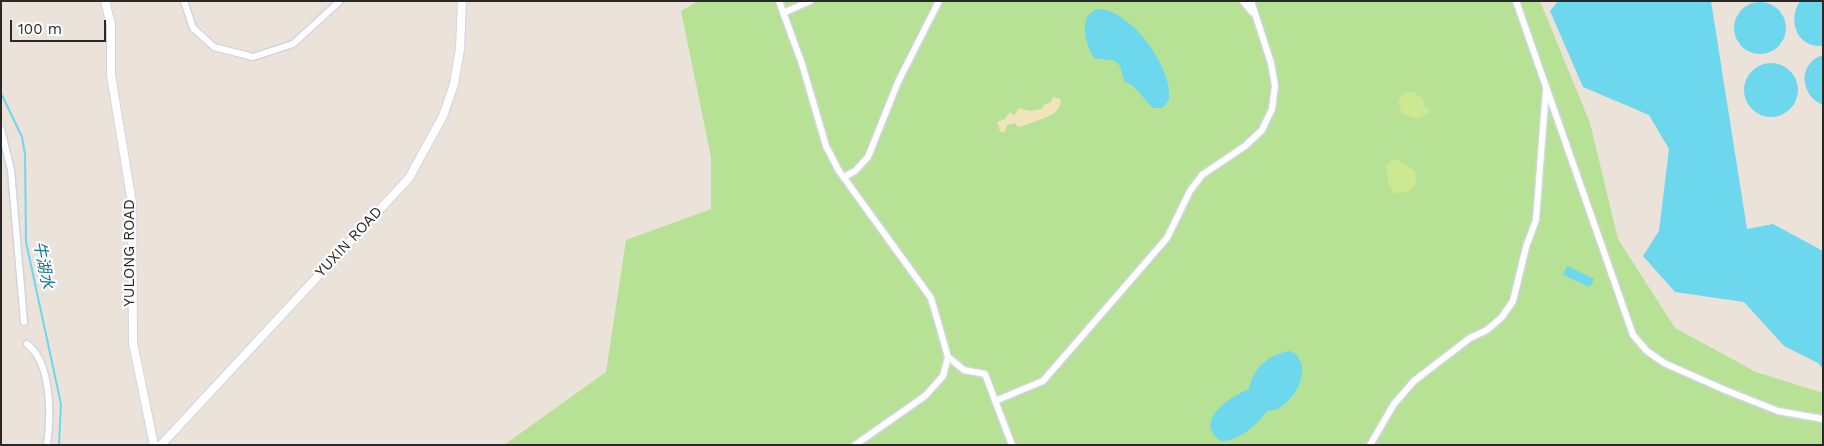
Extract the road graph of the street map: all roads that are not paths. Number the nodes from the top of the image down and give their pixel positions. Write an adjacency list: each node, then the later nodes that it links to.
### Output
1 (105, 1): 22 (street, YULONG ROAD)
2 (184, 1): 3 (street)
3 (340, 1)
4 (462, 1): 23 (street, YUXIN ROAD)
5 (779, 1): 11 (street)
6 (810, 1): 11 (street)
7 (940, 1): 15 (street)
8 (1243, 1): 12 (street)
9 (1251, 1): 12 (street)
10 (1516, 1): 13 (street)
11 (784, 13): 15 (street)
12 (1255, 15): 19 (street)
13 (1546, 85): 20 (street); 26 (street)
14 (1, 130): 16 (street)
15 (844, 177): 18 (street)
16 (24, 322)
17 (27, 344): 21 (street)
18 (948, 357): 19 (street); 24 (street)
19 (995, 401): 25 (street)
20 (1823, 419)
21 (47, 445)
22 (154, 445)
23 (161, 445)
24 (855, 445)
25 (1012, 445)
26 (1370, 445)

